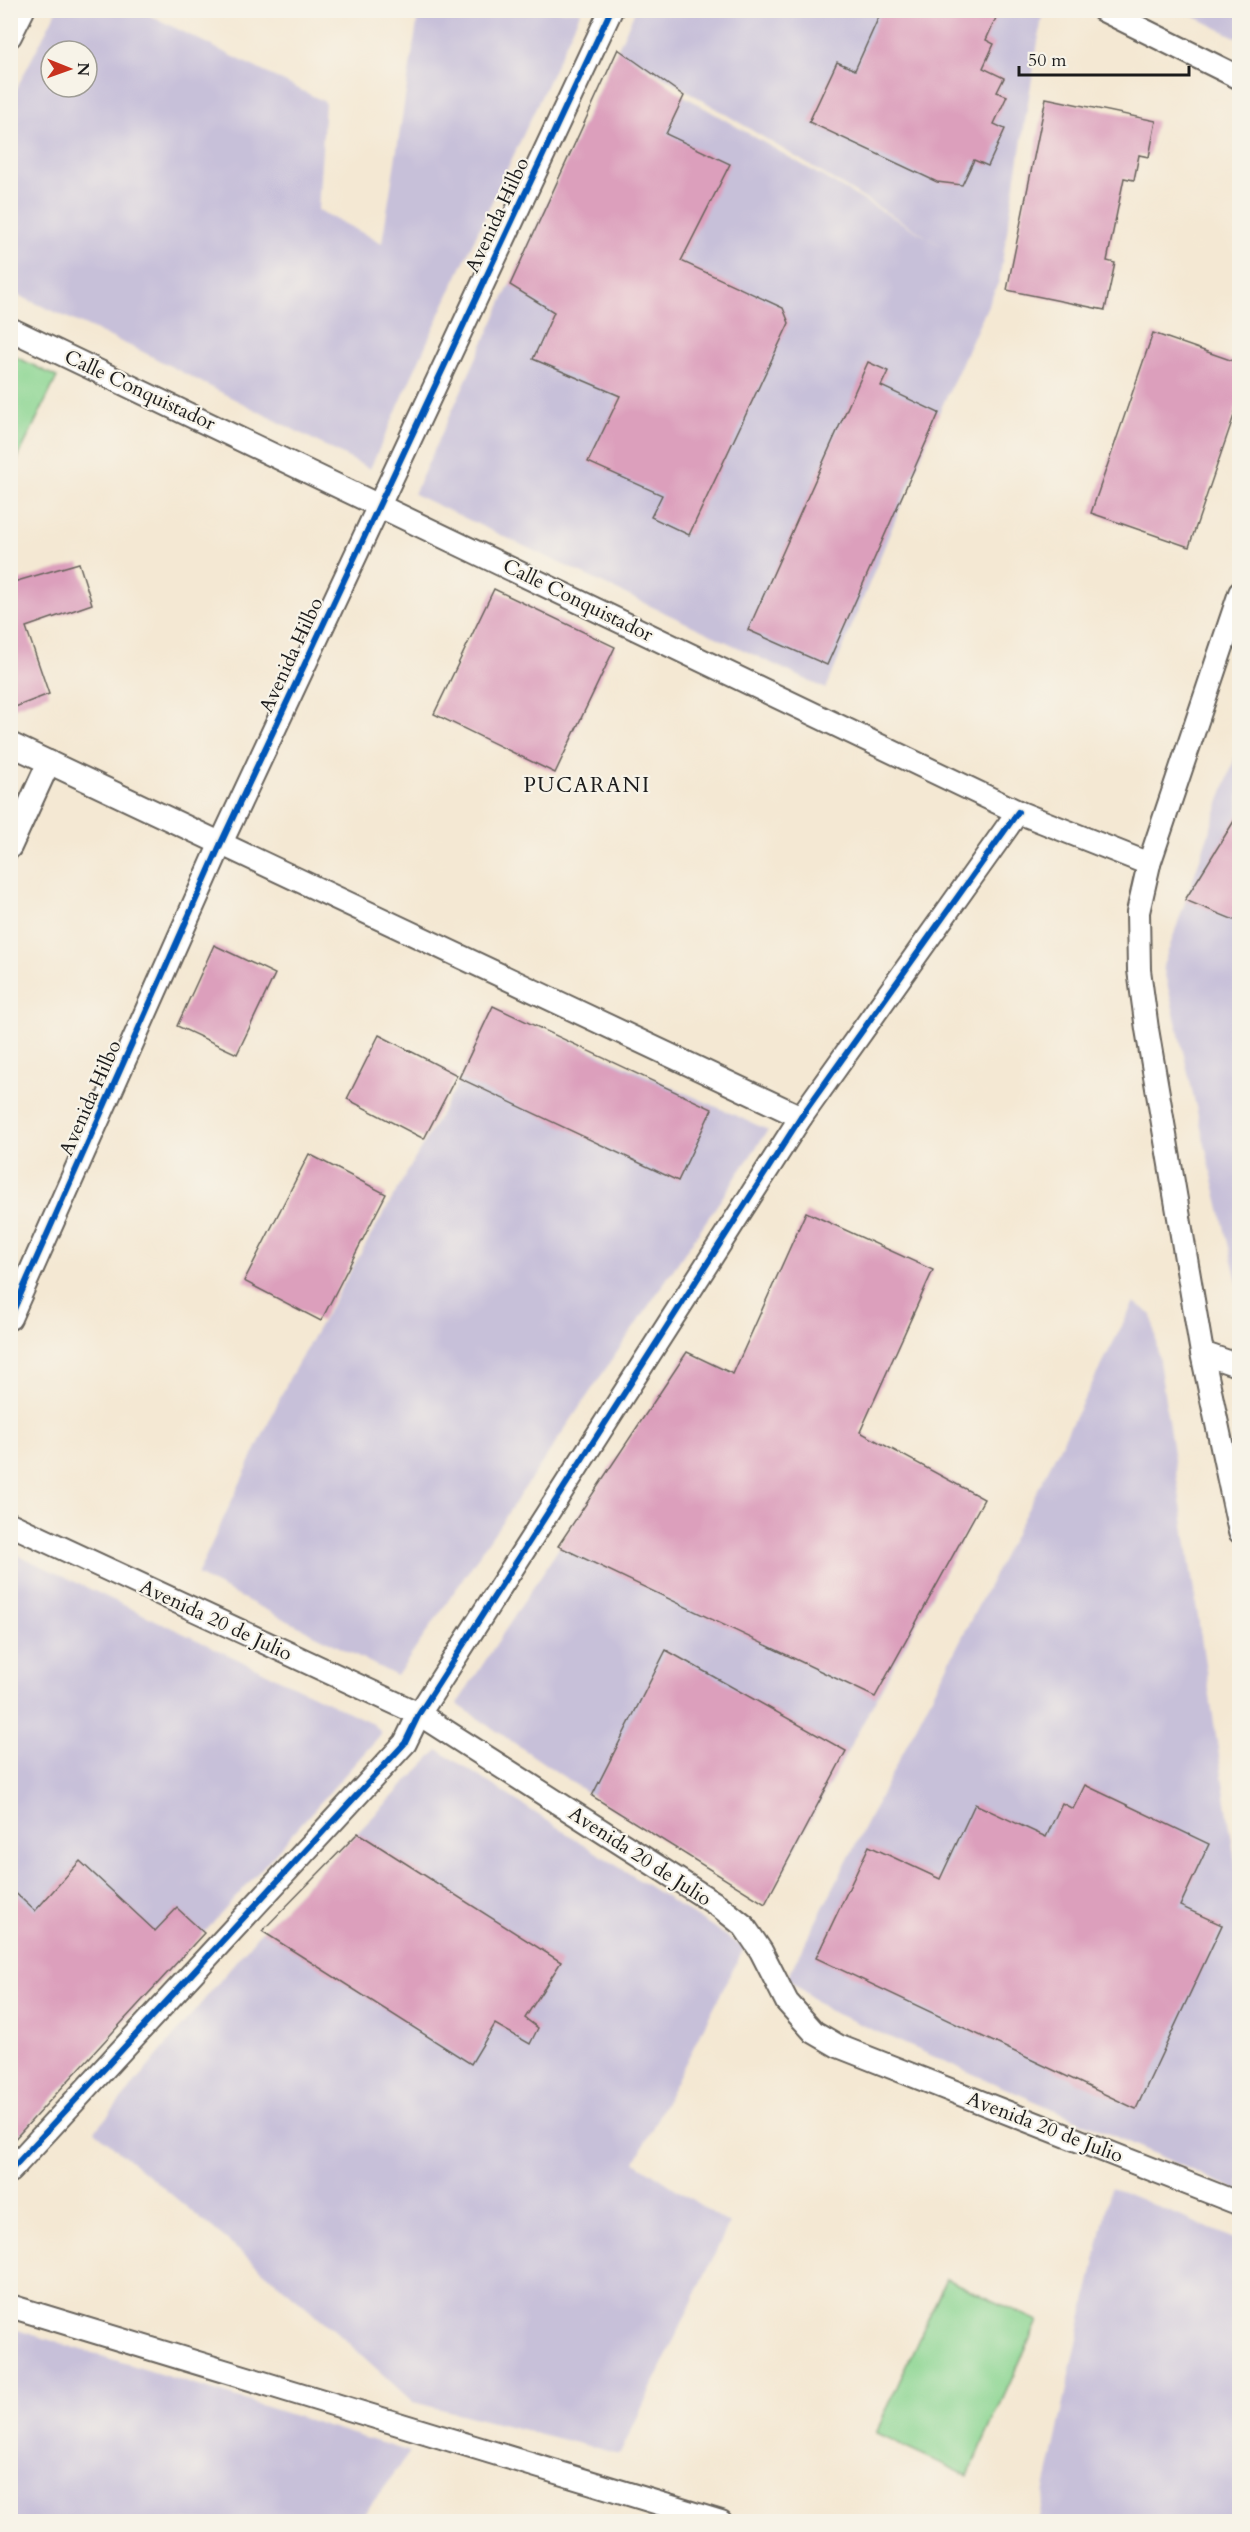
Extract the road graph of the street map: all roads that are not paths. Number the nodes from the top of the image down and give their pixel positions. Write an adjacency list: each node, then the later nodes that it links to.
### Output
1 (23, 10): 4 (street)
2 (611, 10): 7 (street, Avenida Hilbo)
3 (1103, 10): 5 (street)
4 (10, 36)
5 (1239, 78)
6 (10, 329): 7 (street, Calle Conquistador)
7 (380, 504): 11 (street, Calle Conquistador); 12 (street, Avenida Hilbo)
8 (1239, 593): 14 (street)
9 (10, 744): 10 (street)
10 (49, 762): 12 (street); 13 (street)
11 (1018, 812): 14 (street, Calle Conquistador); 15 (street)
12 (221, 843): 15 (street); 16 (street, Avenida Hilbo)
13 (10, 847)
14 (1149, 864): 17 (street)
15 (801, 1117): 21 (street)
16 (10, 1318)
17 (1202, 1353): 18 (street); 20 (street)
18 (1239, 1366)
19 (10, 1524): 21 (street, Avenida 20 de Julio)
20 (1239, 1532)
21 (419, 1714): 22 (street); 23 (street, Avenida 20 de Julio)
22 (10, 2171)
23 (1239, 2204)
24 (10, 2306): 25 (street)
25 (721, 2522)

